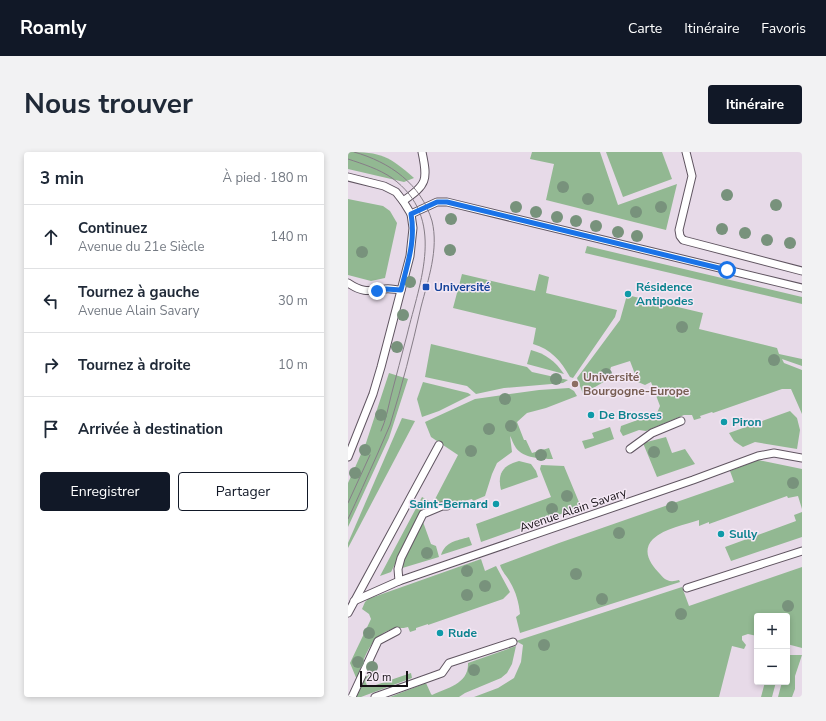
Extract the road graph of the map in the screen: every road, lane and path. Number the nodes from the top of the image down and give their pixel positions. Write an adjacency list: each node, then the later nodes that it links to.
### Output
1 (422, 152): 4 (lane)
2 (686, 152): 6 (lane)
3 (348, 177): 4 (lane)
4 (403, 201): 5 (lane)
5 (411, 214): 8 (lane); 9 (lane)
6 (802, 271)
7 (348, 283): 9 (lane)
8 (802, 288)
9 (401, 290): 13 (lane)
10 (681, 421): 12 (lane)
11 (438, 445): 19 (lane)
12 (630, 449)
13 (348, 458)
14 (802, 458): 17 (lane, Avenue Alain Savary)
15 (448, 506): 17 (lane)
16 (802, 551): 18 (lane)
17 (399, 581): 19 (lane, Avenue Alain Savary)
18 (687, 588)
19 (354, 601): 20 (lane)
20 (348, 613)
21 (397, 631): 23 (lane)
22 (513, 642): 24 (lane)
23 (352, 697)
24 (375, 697)

